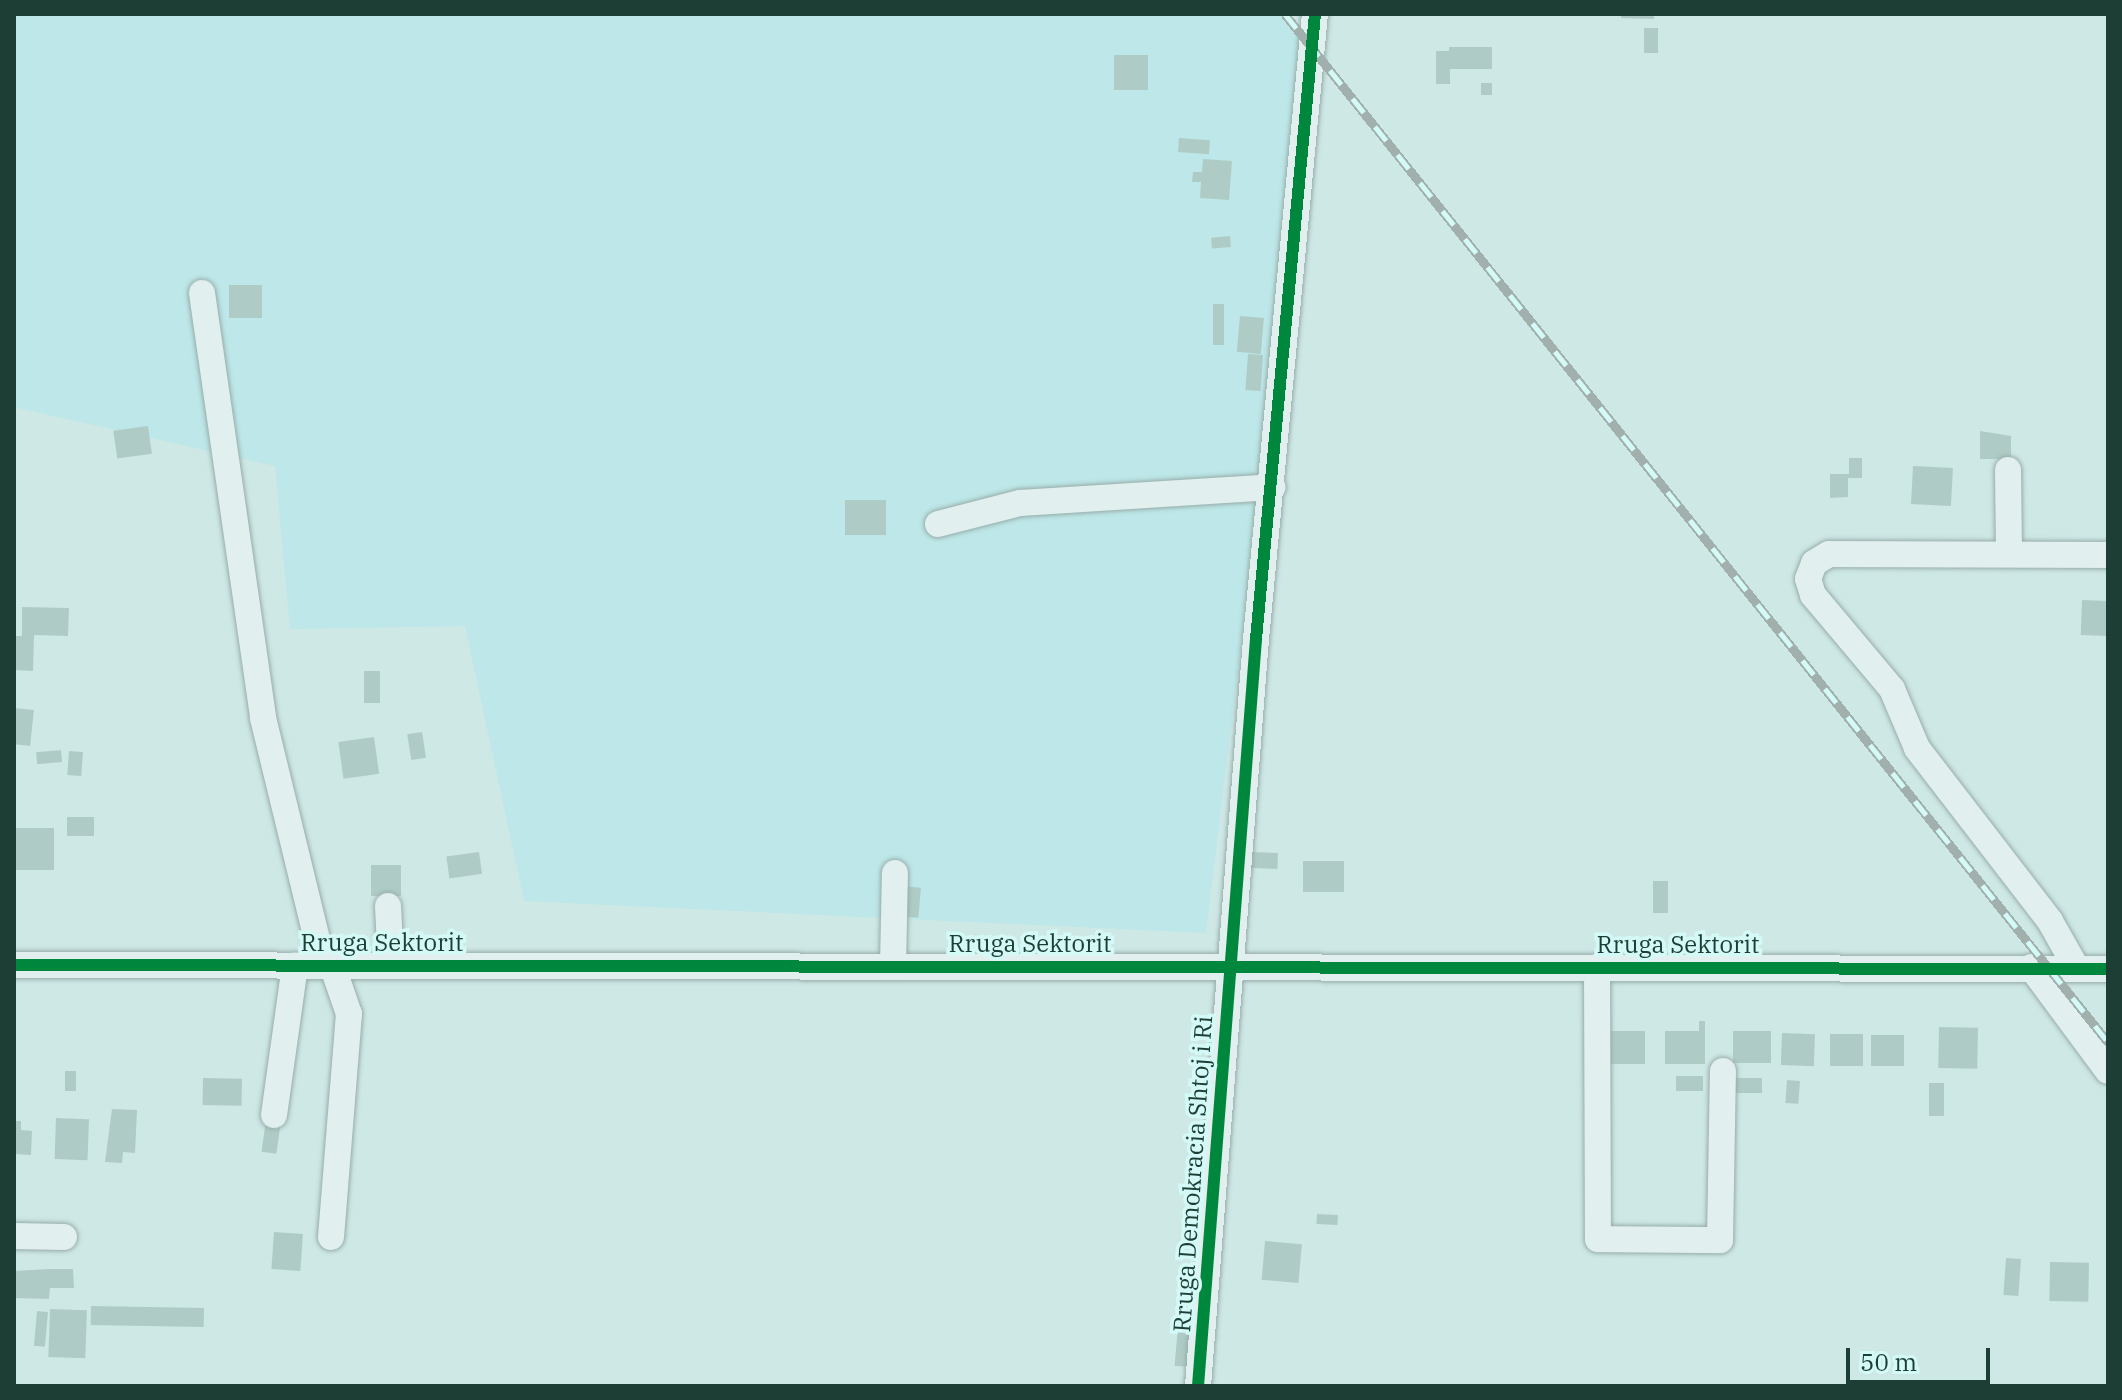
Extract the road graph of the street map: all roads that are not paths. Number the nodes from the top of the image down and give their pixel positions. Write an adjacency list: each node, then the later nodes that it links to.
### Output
1 (1315, 14): 4 (street, Rruga Demokracia Shtoj i Ri)
2 (202, 293): 12 (street)
3 (2008, 470): 6 (street)
4 (1272, 487): 5 (street); 15 (street, Rruga Demokracia Shtoj i Ri)
5 (938, 524)
6 (2009, 554): 7 (street); 18 (street)
7 (2108, 555)
8 (895, 873): 14 (street)
9 (390, 905): 13 (street)
10 (14, 965): 11 (street, Rruga Sektorit)
11 (295, 965): 12 (street, Rruga Sektorit); 22 (street)
12 (327, 965): 13 (street, Rruga Sektorit); 25 (street)
13 (391, 965): 14 (street, Rruga Sektorit)
14 (893, 966): 15 (street, Rruga Sektorit)
15 (1231, 966): 16 (street, Rruga Sektorit); 26 (street, Rruga Demokracia Shtoj i Ri)
16 (1597, 967): 17 (street, Rruga Sektorit); 20 (street)
17 (2039, 967): 18 (street, Rruga Sektorit); 21 (street)
18 (2077, 969): 19 (street, Rruga Sektorit)
19 (2108, 969)
20 (1723, 1071)
21 (2108, 1071)
22 (274, 1115)
23 (14, 1236): 24 (street)
24 (64, 1237)
25 (331, 1237)
26 (1198, 1386)

